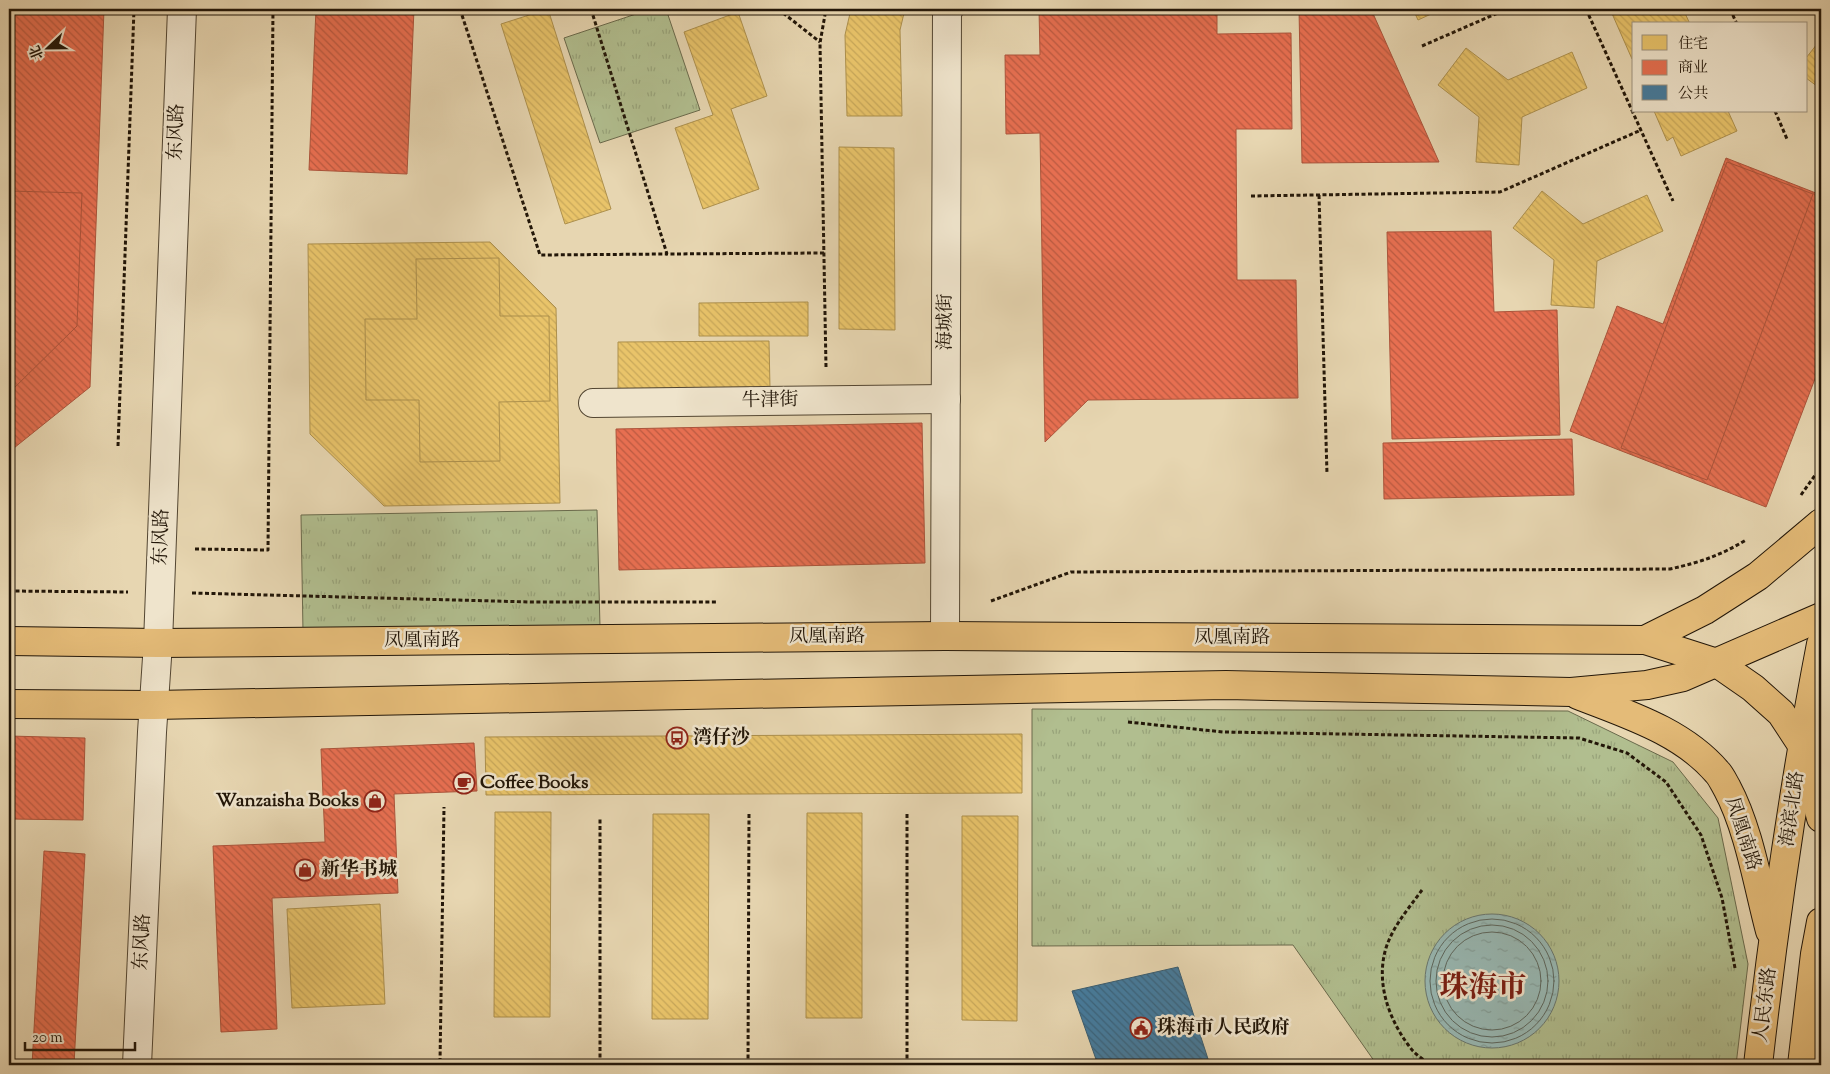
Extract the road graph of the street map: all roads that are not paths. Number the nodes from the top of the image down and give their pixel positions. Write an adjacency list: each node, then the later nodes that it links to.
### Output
1 (182, 9): 10 (street, 东风路)
2 (949, 9): 3 (street, 海城街)
3 (946, 400): 4 (street, 牛津街); 7 (street, 海城街)
4 (593, 403)
5 (1821, 523): 8 (main road, 凤凰南路)
6 (1821, 617): 12 (main road, 凤凰南路)
7 (945, 636): 8 (main road, 凤凰南路); 10 (main road, 凤凰南路)
8 (1645, 640): 12 (main road, 凤凰南路)
9 (9, 641): 10 (main road, 凤凰南路)
10 (158, 643): 15 (street, 东风路)
11 (1821, 644): 16 (main road, 海滨北路)
12 (1717, 663): 13 (main road, 凤凰南路); 16 (main road, 凤凰南路)
13 (1571, 692): 15 (main road, 凤凰南路); 19 (main road, 凤凰南路)
14 (9, 704): 15 (main road, 凤凰南路)
15 (154, 705): 20 (street, 东风路)
16 (1802, 745): 17 (main road, 凤凰南路); 19 (main road, 海滨北路)
17 (1821, 818)
18 (1821, 922): 22 (main road)
19 (1773, 944): 21 (main road, 人民东路)
20 (137, 1065)
21 (1758, 1065)
22 (1802, 1065)

